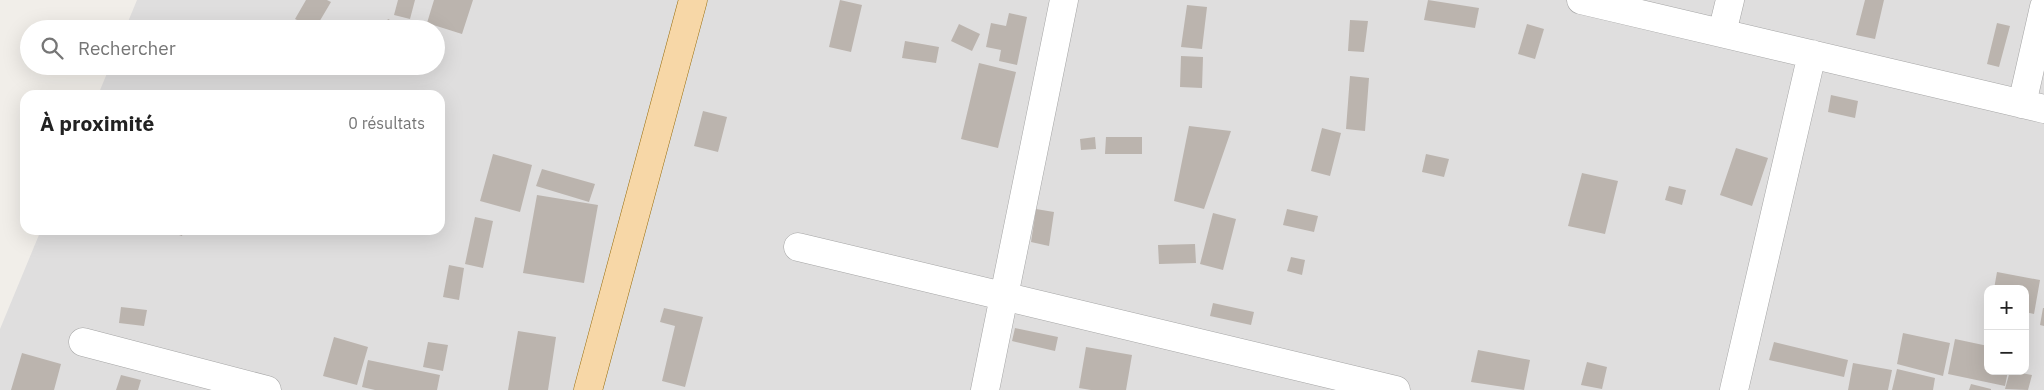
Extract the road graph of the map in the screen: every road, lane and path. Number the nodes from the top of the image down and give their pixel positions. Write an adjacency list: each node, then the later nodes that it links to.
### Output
1 (692, 0): 13 (main road)
2 (1064, 0): 10 (street)
3 (1581, 0): 6 (street)
4 (1730, 0): 6 (street)
5 (2044, 7): 8 (street)
6 (1722, 33): 7 (street)
7 (1812, 54): 8 (street); 16 (street)
8 (2033, 106)
9 (798, 247): 10 (street)
10 (1004, 297): 14 (street); 15 (street)
11 (83, 342): 12 (street)
12 (267, 390)
13 (588, 390)
14 (985, 390)
15 (1396, 390)
16 (1734, 390)

